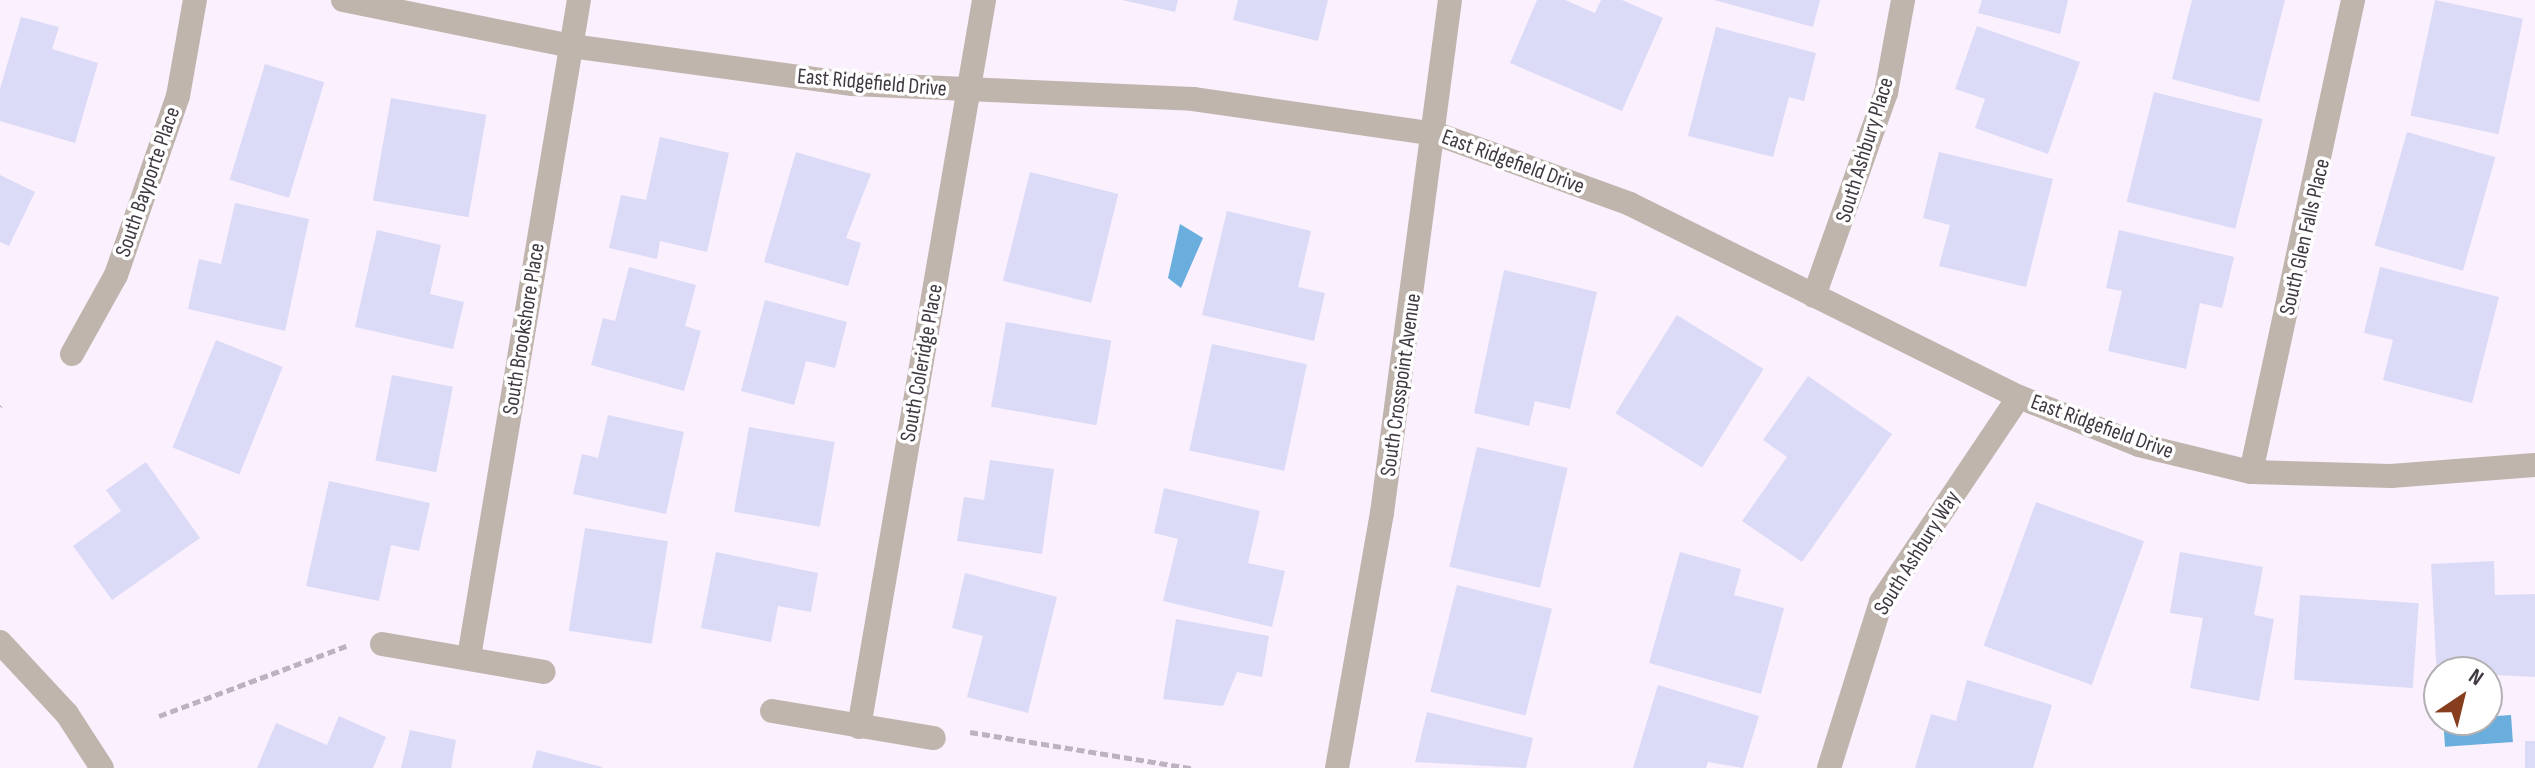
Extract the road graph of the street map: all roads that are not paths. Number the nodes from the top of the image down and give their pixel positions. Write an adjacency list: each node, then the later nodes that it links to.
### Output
1 (195, 0): 12 (street, South Bayporte Place)
2 (343, 0): 8 (street, East Ridgefield Drive)
3 (579, 0): 8 (street, South Brookshore Place)
4 (984, 0): 9 (street, South Coleridge Place)
5 (1450, 0): 10 (street, South Crosspoint Avenue)
6 (1903, 0): 11 (street, South Ashbury Place)
7 (2353, 0): 15 (street, South Glen Falls Place)
8 (571, 46): 9 (street, East Ridgefield Drive); 18 (street, South Brookshore Place)
9 (970, 92): 10 (street, East Ridgefield Drive); 21 (street, South Coleridge Place)
10 (1437, 134): 11 (street, East Ridgefield Drive); 24 (street, South Crosspoint Avenue)
11 (1814, 296): 13 (street, East Ridgefield Drive)
12 (72, 354)
13 (2019, 397): 15 (street, East Ridgefield Drive); 25 (street, South Ashbury Way)
14 (2535, 465): 15 (street, East Ridgefield Drive)
15 (2251, 472)
16 (0, 642): 23 (street)
17 (370, 642): 18 (street)
18 (469, 657): 19 (street)
19 (544, 672)
20 (772, 711): 21 (street)
21 (859, 727): 22 (street)
22 (934, 738)
23 (102, 768)
24 (1337, 768)
25 (1829, 768)

